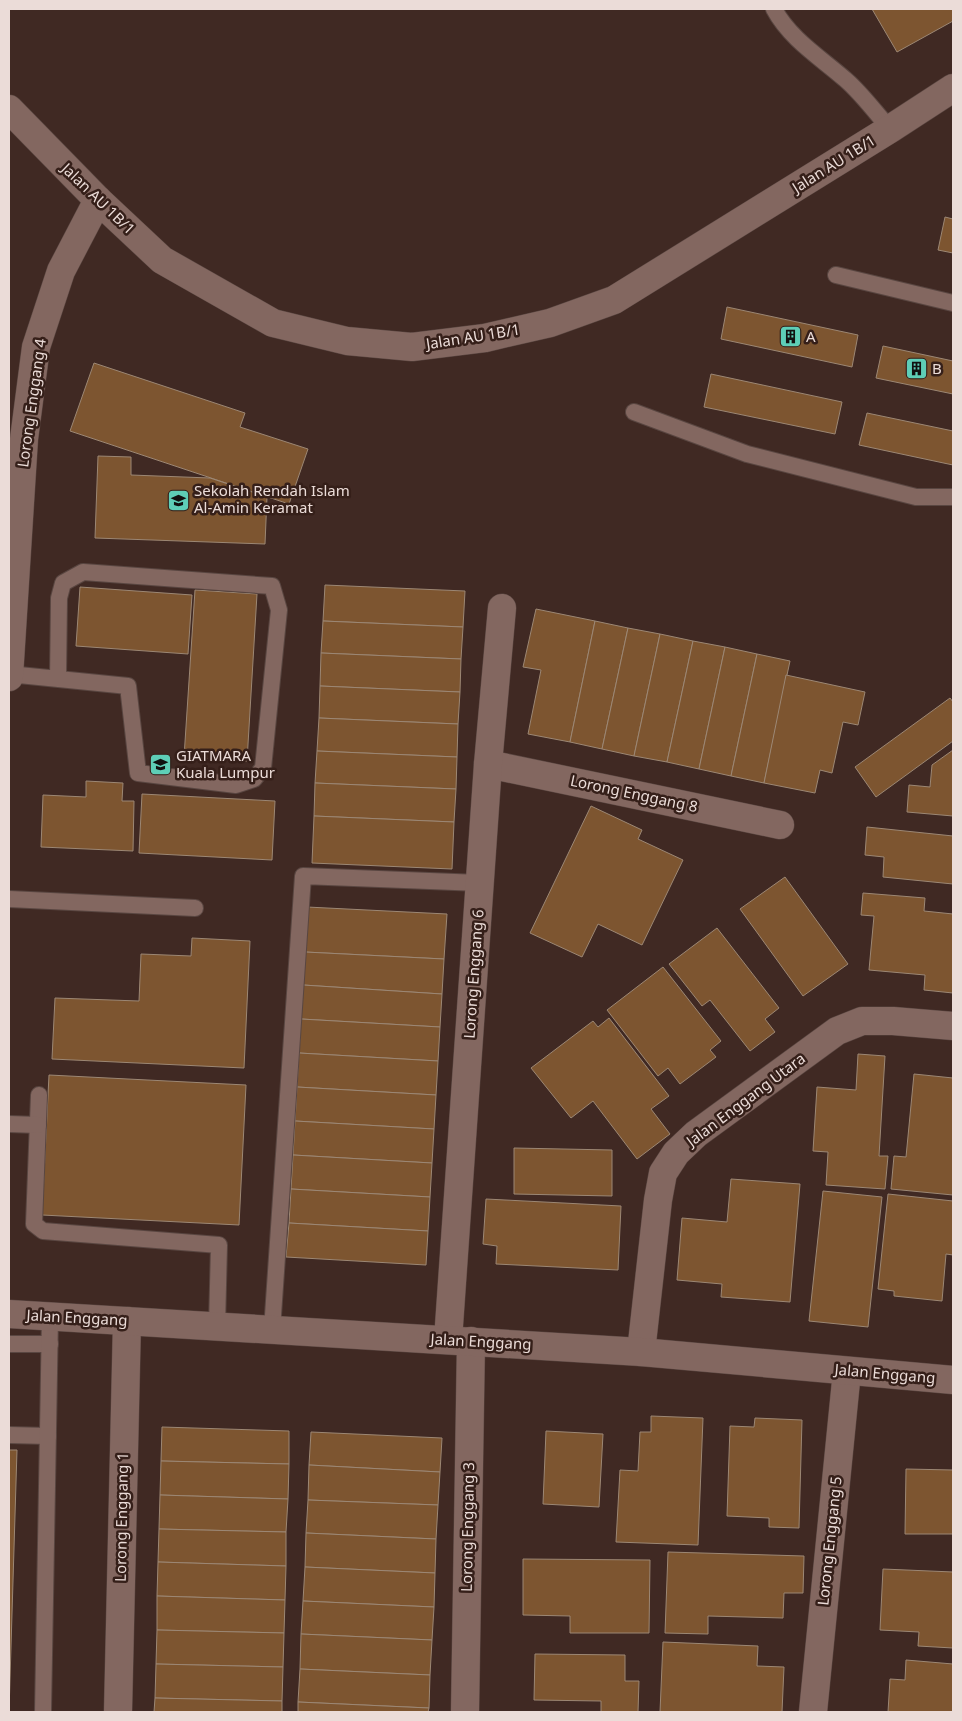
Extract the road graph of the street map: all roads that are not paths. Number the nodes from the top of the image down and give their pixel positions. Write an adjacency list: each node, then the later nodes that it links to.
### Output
1 (774, 9): 4 (lane)
2 (953, 88): 4 (street, Jalan AU 1B/1)
3 (9, 109): 5 (street, Jalan AU 1B/1)
4 (890, 129): 5 (street, Jalan AU 1B/1)
5 (98, 200): 11 (street, Lorong Enggang 4)
6 (836, 276): 7 (lane)
7 (953, 303)
8 (634, 412): 9 (lane)
9 (953, 497)
10 (502, 608): 13 (street, Lorong Enggang 6)
11 (9, 676): 12 (lane)
12 (58, 679): 12 (lane)
13 (488, 764): 14 (street, Lorong Enggang 8); 15 (street, Lorong Enggang 6)
14 (780, 825)
15 (480, 882): 26 (lane); 27 (street, Lorong Enggang 6)
16 (9, 899): 17 (lane)
17 (195, 908)
18 (953, 1026): 30 (street, Jalan Enggang Utara)
19 (39, 1095): 21 (lane)
20 (9, 1124): 21 (lane)
21 (38, 1126): 25 (lane)
22 (9, 1314): 23 (street, Jalan Enggang)
23 (50, 1317): 24 (street, Jalan Enggang); 29 (lane)
24 (127, 1321): 25 (street, Jalan Enggang); 36 (street, Lorong Enggang 1)
25 (217, 1326): 26 (street, Jalan Enggang)
26 (272, 1330): 27 (street, Jalan Enggang)
27 (460, 1341): 30 (street, Jalan Enggang); 37 (street, Lorong Enggang 3)
28 (9, 1344): 29 (lane)
29 (50, 1344): 34 (lane)
30 (641, 1352): 31 (street, Jalan Enggang)
31 (847, 1371): 32 (street, Jalan Enggang); 38 (street, Lorong Enggang 5)
32 (953, 1380)
33 (9, 1435): 34 (lane)
34 (48, 1436): 35 (lane)
35 (43, 1712)
36 (118, 1712)
37 (466, 1712)
38 (813, 1712)

